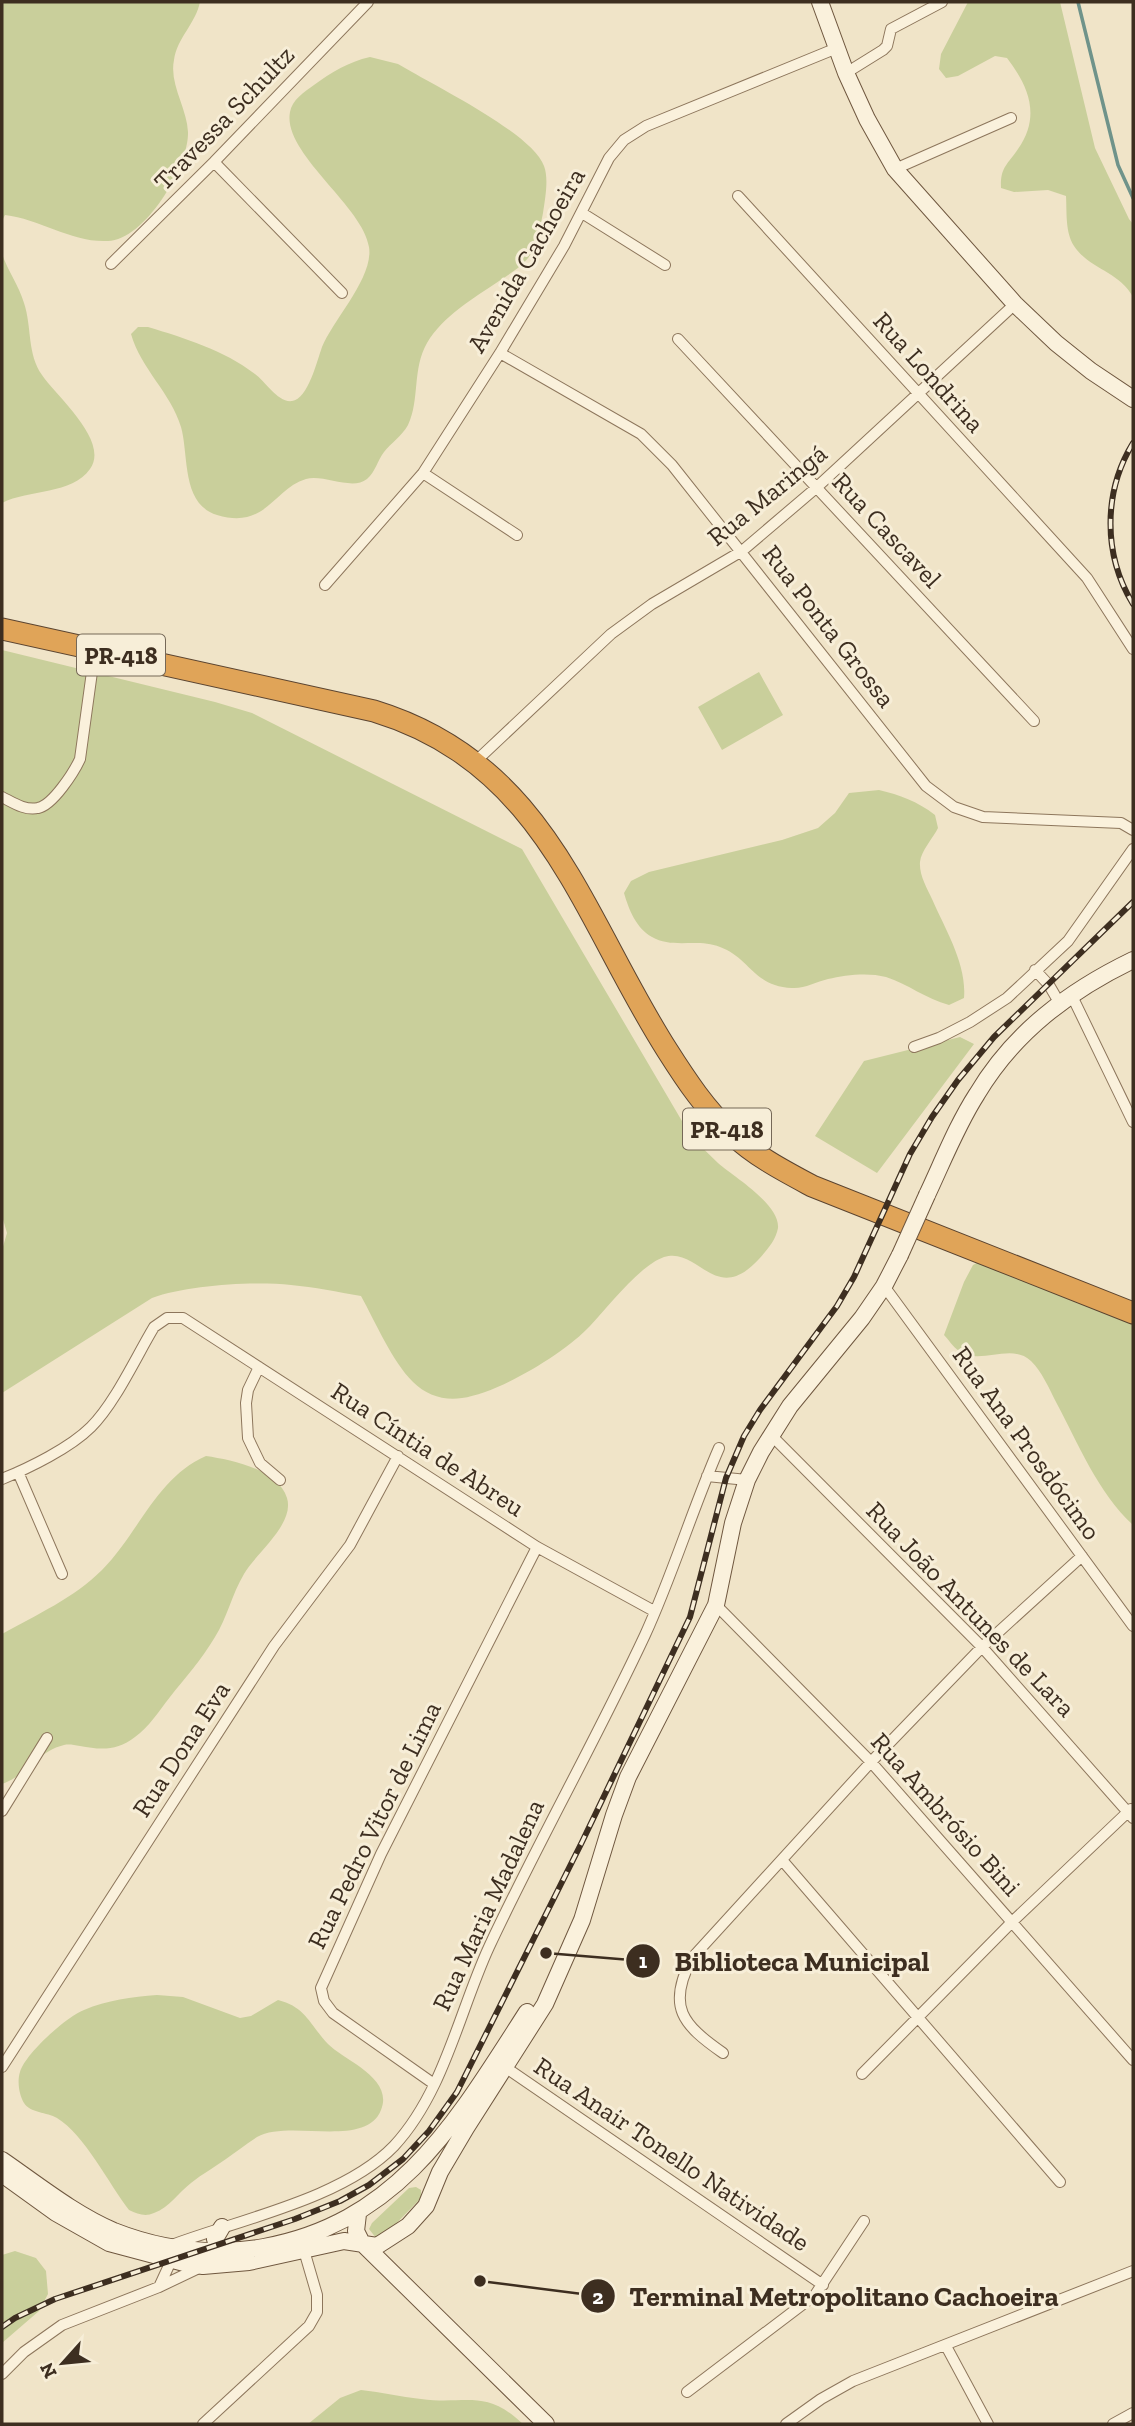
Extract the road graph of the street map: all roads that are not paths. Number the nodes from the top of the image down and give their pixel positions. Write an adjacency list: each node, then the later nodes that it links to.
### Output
1 (369, 2): 7 (street, Travessa Schultz)
2 (942, 2): 5 (street)
3 (826, 4): 4 (main road)
4 (837, 48): 5 (main road); 10 (street, Avenida Cachoeira)
5 (846, 73): 8 (main road)
6 (1011, 118): 8 (street)
7 (214, 162): 11 (street, Travessa Schultz); 13 (street)
8 (895, 169): 14 (main road)
9 (738, 196): 17 (street, Rua Londrina)
10 (582, 213): 12 (street); 16 (street, Avenida Cachoeira)
11 (111, 264)
12 (665, 265)
13 (342, 293)
14 (1015, 304): 17 (street, Rua Maringá); 18 (main road)
15 (678, 339): 20 (street, Rua Cascavel)
16 (500, 353): 19 (street, Avenida Cachoeira); 22 (street, Rua Ponta Grossa)
17 (916, 394): 20 (street, Rua Maringá); 25 (street, Rua Londrina)
18 (1133, 399)
19 (423, 473): 21 (street); 23 (street, Avenida Cachoeira)
20 (816, 488): 22 (street, Rua Maringá); 27 (street, Rua Cascavel)
21 (517, 535)
22 (742, 551): 28 (street, Rua Maringá); 30 (street, Rua Ponta Grossa)
23 (325, 585)
24 (2, 629): 26 (highway, PR-418)
25 (1133, 649)
26 (94, 650): 28 (highway, PR-418); 29 (street)
27 (1034, 721)
28 (475, 762): 38 (highway, PR-418)
29 (2, 797)
30 (1133, 830)
31 (1133, 849): 33 (street)
32 (1133, 960): 34 (main road)
33 (1035, 971): 34 (street); 35 (street)
34 (1065, 999): 36 (street); 37 (main road, bridge)
35 (914, 1047)
36 (1133, 1122)
37 (884, 1286): 40 (main road); 49 (street, Rua Ana Prosdócimo)
38 (1133, 1313)
39 (259, 1367): 42 (street, Rua Cíntia de Abreu); 43 (street, Rua Cíntia de Abreu); 46 (street)
40 (771, 1435): 47 (main road); 54 (street, Rua João Antunes de Lara)
41 (719, 1448): 44 (street, Rua Maria Madalena)
42 (398, 1455): 48 (street, Rua Cíntia de Abreu); 65 (street, Rua Dona Eva)
43 (18, 1472): 45 (street); 50 (street)
44 (707, 1476): 47 (street); 52 (street, Rua Maria Madalena)
45 (2, 1479)
46 (279, 1480)
47 (747, 1480): 51 (main road)
48 (537, 1547): 52 (street, Rua Cíntia de Abreu); 67 (street, Rua Pedro Vitor de Lima)
49 (1082, 1556): 53 (street, Rua Ana Prosdócimo); 54 (street)
50 (62, 1574)
51 (716, 1605): 56 (street, Rua Ambrósio Bini); 64 (main road)
52 (654, 1611): 67 (street, Rua Maria Madalena)
53 (1133, 1626)
54 (982, 1647): 56 (street); 58 (street, Rua João Antunes de Lara)
55 (47, 1738): 57 (street)
56 (871, 1762): 59 (street); 60 (street, Rua Ambrósio Bini)
57 (2, 1811)
58 (1132, 1812): 60 (street)
59 (782, 1860): 61 (street); 62 (street)
60 (1012, 1922): 61 (street); 63 (street, Rua Ambrósio Bini)
61 (918, 2020): 66 (street); 71 (street)
62 (723, 2053)
63 (1133, 2060)
64 (500, 2064): 70 (main road); 72 (main road); 84 (street, Rua Anair Tonello Natividade)
65 (2, 2067)
66 (862, 2074)
67 (434, 2084): 75 (street, Rua Maria Madalena)
68 (2, 2160): 80 (main road)
69 (2, 2174): 80 (main road)
70 (408, 2174): 72 (main road); 73 (main road)
71 (1060, 2182)
72 (430, 2196): 77 (main road)
73 (358, 2214): 76 (main road); 78 (main road)
74 (864, 2221): 84 (street)
75 (222, 2227): 79 (main road); 80 (street, Rua Maria Madalena)
76 (362, 2243): 77 (main road); 78 (main road); 82 (main road)
77 (382, 2244): 82 (main road)
78 (302, 2245): 79 (main road); 81 (main road); 90 (street)
79 (220, 2251): 80 (main road)
80 (172, 2253): 81 (main road); 85 (street)
81 (202, 2266): 85 (street)
82 (387, 2271): 91 (main road)
83 (1133, 2271): 86 (street)
84 (823, 2285): 88 (street)
85 (159, 2287): 87 (street)
86 (946, 2346): 92 (street); 93 (street)
87 (2, 2374)
88 (687, 2392)
89 (1133, 2413): 94 (street)
90 (204, 2424)
91 (546, 2424)
92 (786, 2424)
93 (988, 2424)
94 (1113, 2424)

